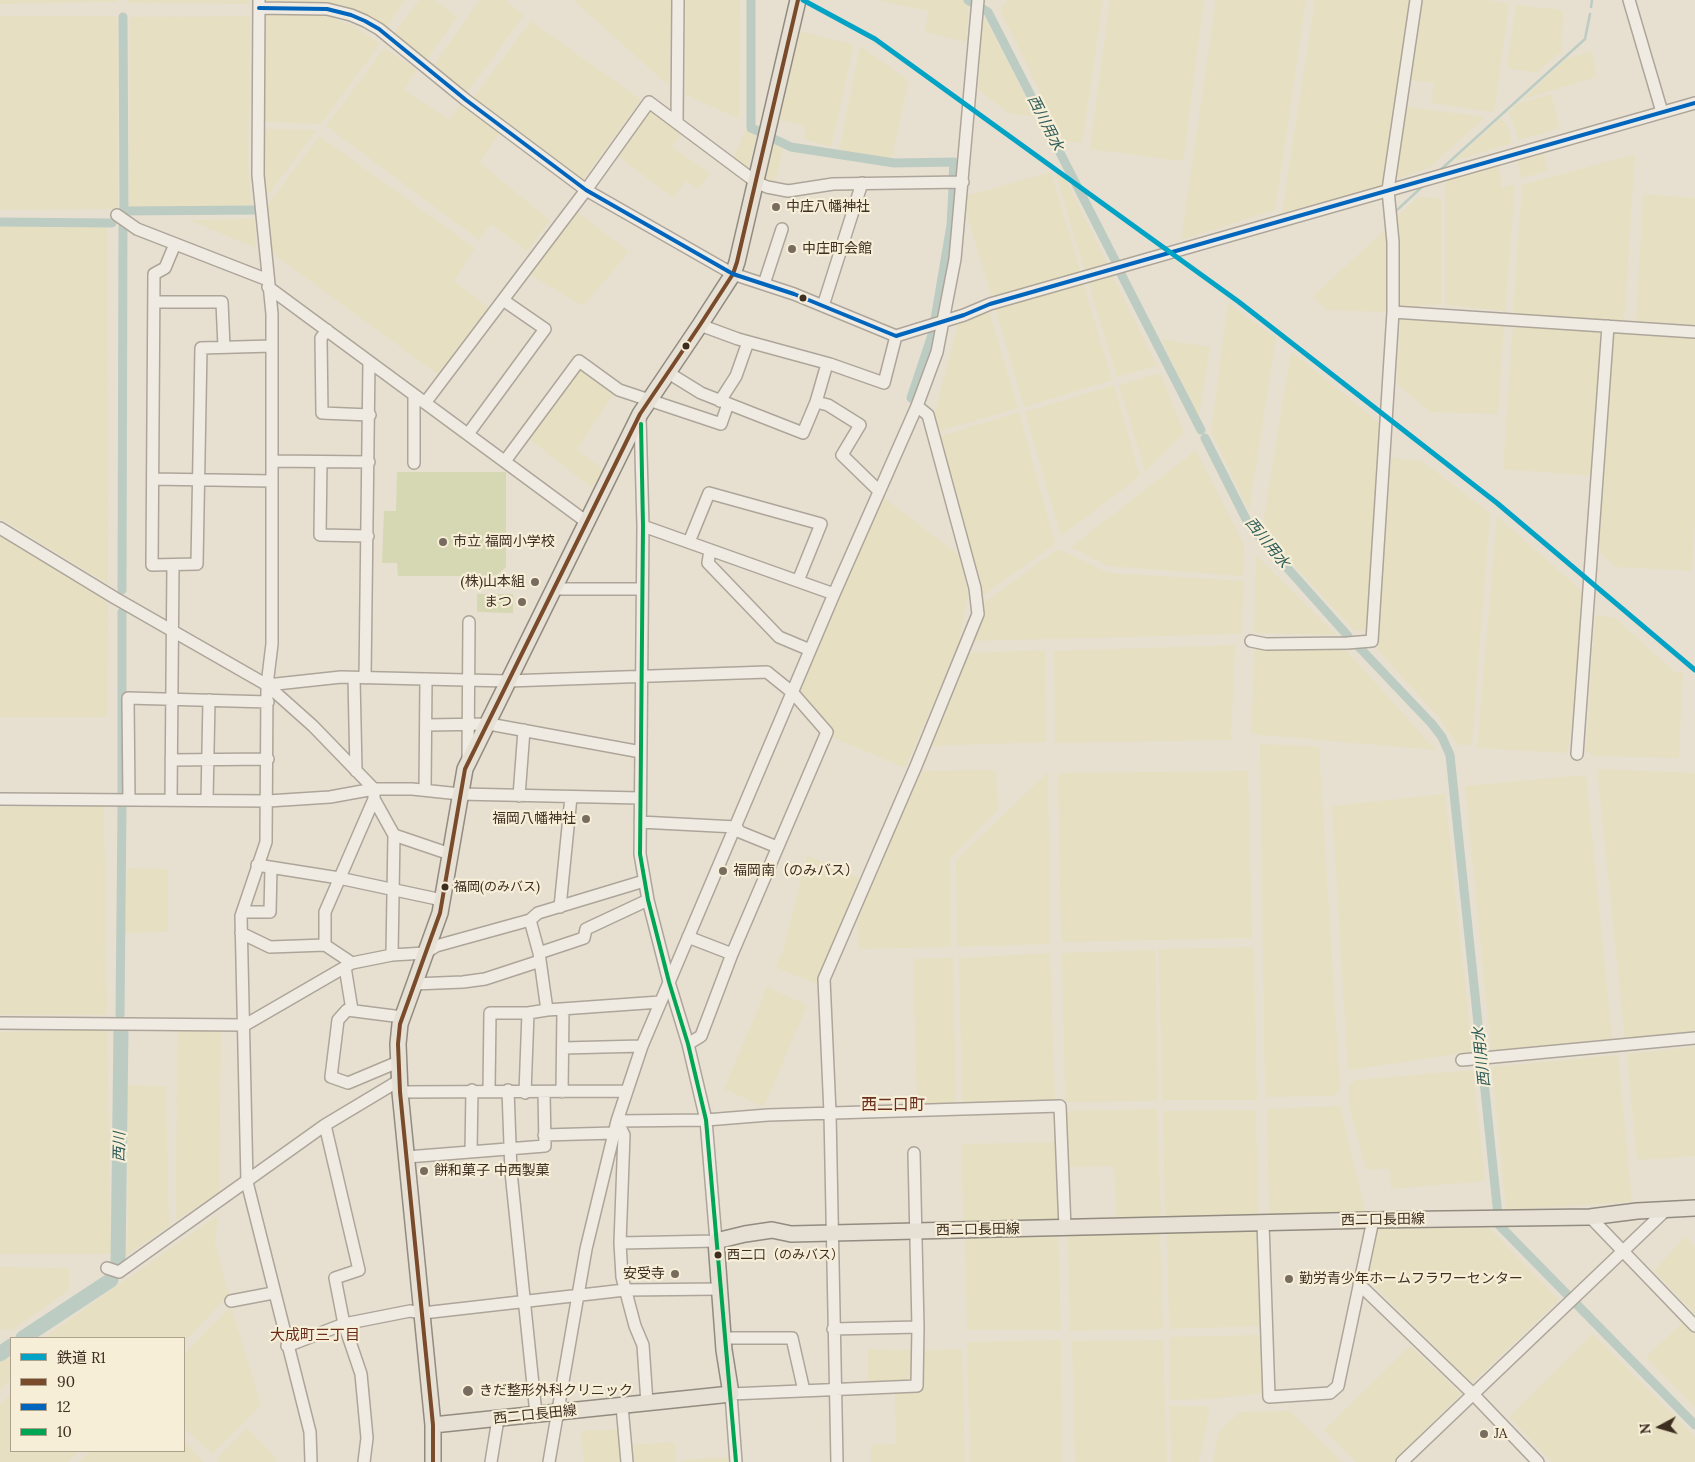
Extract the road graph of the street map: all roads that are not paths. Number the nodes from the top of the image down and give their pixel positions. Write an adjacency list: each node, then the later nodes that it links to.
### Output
1 (678, 0): 9 (street)
2 (798, 0): 10 (main road)
3 (978, 0): 11 (street)
4 (1416, 0): 14 (street)
5 (1629, 0): 8 (street)
6 (259, 4): 13 (street); 19 (street)
7 (1695, 102): 8 (street)
8 (1662, 112): 14 (street)
9 (677, 122): 10 (street); 13 (street)
10 (756, 182): 12 (street); 18 (main road)
11 (963, 182): 12 (street); 25 (street)
12 (862, 183): 23 (street)
13 (586, 190): 18 (street); 21 (street)
14 (1388, 190): 24 (street); 25 (street)
15 (117, 216): 17 (street)
16 (782, 229): 20 (street)
17 (175, 244): 19 (street); 22 (street)
18 (733, 274): 20 (street); 26 (main road)
19 (268, 284): 28 (street); 32 (street)
20 (764, 284): 23 (street)
21 (503, 300): 40 (street); 45 (street)
22 (154, 302): 33 (street); 51 (street)
23 (823, 306): 30 (street)
24 (1393, 312): 27 (street); 68 (street)
25 (944, 321): 30 (street); 42 (street)
26 (700, 325): 31 (street); 36 (main road)
27 (1608, 326): 29 (street); 85 (street)
28 (327, 330): 34 (street); 44 (street)
29 (1695, 332)
30 (896, 336): 35 (street)
31 (748, 342): 35 (street); 41 (street)
32 (272, 346): 33 (street); 47 (street)
33 (224, 347): 52 (street)
34 (369, 362): 37 (street); 44 (street)
35 (827, 364): 39 (street)
36 (667, 372): 38 (main road); 41 (street)
37 (414, 396): 40 (street); 50 (street)
38 (649, 400): 41 (street); 43 (main road); 46 (street)
39 (816, 402): 41 (street); 54 (street)
40 (425, 403): 45 (street)
41 (724, 403)
42 (917, 406): 54 (street); 149 (street)
43 (640, 414): 55 (main road); 56 (street)
44 (370, 415): 49 (street)
45 (468, 434): 46 (street)
46 (504, 460): 55 (street)
47 (272, 461): 48 (street); 53 (street)
48 (322, 462): 49 (street); 58 (street)
49 (370, 462): 58 (street)
50 (414, 463)
51 (153, 479): 52 (street); 61 (street)
52 (199, 480): 53 (street); 61 (street)
53 (272, 481): 75 (street)
54 (879, 491): 65 (street)
55 (588, 523): 63 (main road)
56 (643, 526): 59 (street); 64 (street)
57 (0, 528): 67 (street)
58 (368, 536): 70 (street)
59 (689, 542): 60 (street); 62 (street)
60 (710, 550): 62 (street); 69 (street)
61 (173, 565): 67 (street)
62 (798, 581): 65 (street)
63 (554, 589): 64 (street); 74 (main road)
64 (642, 589): 71 (street)
65 (834, 594): 69 (street)
66 (469, 622): 73 (street)
67 (171, 630): 75 (street); 77 (street)
68 (1251, 641)
69 (810, 650): 76 (street)
70 (360, 678): 72 (street); 75 (street); 90 (street)
71 (642, 678): 74 (street); 76 (street); 84 (street)
72 (426, 679): 73 (street); 82 (street)
73 (468, 680): 74 (street); 80 (street)
74 (508, 681): 81 (main road)
75 (267, 685): 79 (street); 90 (street)
76 (793, 693): 103 (street); 105 (street)
77 (170, 699): 78 (street); 88 (street); 99 (street)
78 (209, 700): 79 (street); 86 (street)
79 (268, 702): 87 (street)
80 (467, 724): 81 (street); 82 (street); 89 (street)
81 (489, 724): 83 (street); 89 (main road)
82 (426, 725): 91 (street)
83 (524, 730): 84 (street); 94 (street)
84 (640, 752): 96 (street)
85 (1577, 754)
86 (208, 759): 87 (street); 88 (street); 100 (street)
87 (268, 759): 101 (street)
88 (170, 760): 98 (street)
89 (468, 763): 93 (main road)
90 (356, 771): 92 (street)
91 (425, 790): 92 (street); 93 (street)
92 (374, 794): 101 (street); 104 (street); 109 (street)
93 (460, 794): 94 (street); 106 (main road)
94 (519, 796): 95 (street)
95 (571, 797): 96 (street); 114 (street)
96 (640, 798): 102 (street)
97 (0, 799): 99 (street)
98 (171, 799): 99 (street); 100 (street)
99 (129, 800)
100 (207, 800): 101 (street)
101 (268, 800): 107 (street)
102 (640, 822): 103 (street); 110 (street)
103 (736, 827): 105 (street); 118 (street)
104 (394, 836): 106 (street); 111 (street)
105 (777, 847): 121 (street)
106 (450, 854): 112 (main road)
107 (257, 866): 108 (street); 115 (street)
108 (271, 868): 109 (street); 115 (street)
109 (339, 878): 111 (street); 119 (street)
110 (644, 881): 113 (street); 114 (street)
111 (392, 889): 112 (street); 122 (street)
112 (442, 900): 120 (main road)
113 (648, 900): 123 (street); 125 (street)
114 (560, 907): 116 (street)
115 (243, 912): 117 (street)
116 (530, 920): 120 (street); 123 (street)
117 (241, 933): 119 (street); 134 (street)
118 (688, 937): 121 (street); 125 (street)
119 (325, 944): 124 (street)
120 (425, 953): 122 (street); 126 (main road)
121 (732, 954): 136 (street)
122 (392, 955): 124 (street)
123 (540, 957): 126 (street); 129 (street)
124 (348, 965): 128 (street); 134 (street)
125 (669, 982): 127 (street); 136 (street)
126 (414, 984): 132 (main road)
127 (660, 1002): 130 (street); 137 (street)
128 (352, 1010): 132 (street); 140 (street)
129 (548, 1010): 130 (street); 131 (street)
130 (563, 1010): 138 (street)
131 (528, 1013): 143 (street); 146 (street)
132 (402, 1017): 140 (main road)
133 (0, 1024): 134 (street)
134 (245, 1024): 159 (street)
135 (1695, 1038): 139 (street)
136 (688, 1044): 150 (street)
137 (642, 1046): 138 (street); 145 (street)
138 (563, 1048): 148 (street)
139 (1462, 1060)
140 (398, 1062): 141 (main road)
141 (400, 1086): 142 (street); 152 (street); 158 (main road)
142 (472, 1090): 143 (street); 156 (street)
143 (489, 1090): 144 (street)
144 (508, 1090): 146 (street); 155 (street)
145 (627, 1091): 148 (street); 151 (street)
146 (525, 1092): 147 (street)
147 (544, 1092): 148 (street); 154 (street)
148 (562, 1092)
149 (830, 1113): 150 (street); 165 (street); 167 (street)
150 (706, 1120): 151 (street); 168 (street)
151 (617, 1121): 153 (street); 169 (street)
152 (325, 1125): 159 (street); 180 (street)
153 (614, 1133): 154 (street); 176 (street)
154 (544, 1135): 155 (street)
155 (510, 1148): 156 (street); 178 (street)
156 (471, 1152): 158 (street)
157 (914, 1153): 166 (street)
158 (407, 1157): 179 (main road)
159 (247, 1182): 171 (street); 175 (street)
160 (1695, 1208): 161 (main road, 西二口長田線)
161 (1666, 1210): 162 (main road, 西二口長田線); 170 (street)
162 (1590, 1217): 163 (main road, 西二口長田線); 170 (street)
163 (1373, 1220): 164 (main road, 西二口長田線); 172 (street)
164 (1263, 1223): 165 (main road, 西二口長田線); 172 (street)
165 (1065, 1228): 166 (main road, 西二口長田線)
166 (916, 1231): 167 (main road, 西二口長田線); 182 (street)
167 (833, 1233): 168 (main road, 西二口長田線); 183 (street)
168 (716, 1241): 169 (street); 173 (main road)
169 (620, 1243): 174 (street)
170 (1623, 1252): 181 (street); 188 (street)
171 (108, 1268)
172 (1359, 1284): 188 (street)
173 (720, 1289): 174 (street); 184 (main road)
174 (625, 1290): 176 (street); 190 (street)
175 (273, 1293): 177 (street); 185 (street)
176 (576, 1297): 178 (street); 192 (street)
177 (231, 1301)
178 (524, 1302): 179 (street); 193 (street)
179 (423, 1313): 180 (street); 195 (main road)
180 (344, 1324): 185 (street); 197 (street)
181 (1695, 1326)
182 (918, 1327): 183 (street); 186 (street)
183 (834, 1329): 186 (street)
184 (724, 1338): 187 (street); 189 (main road)
185 (287, 1346): 196 (street)
186 (835, 1390): 187 (street); 203 (street)
187 (804, 1391): 189 (street)
188 (1472, 1393): 204 (street); 205 (street)
189 (731, 1394): 190 (main road, 西二口長田線); 202 (street)
190 (647, 1403): 191 (main road, 西二口長田線)
191 (622, 1406): 192 (main road, 西二口長田線); 201 (street)
192 (558, 1413): 193 (main road, 西二口長田線); 200 (street)
193 (536, 1414): 194 (main road, 西二口長田線)
194 (498, 1419): 195 (main road, 西二口長田線); 199 (street)
195 (433, 1425): 198 (main road)
196 (311, 1462)
197 (364, 1462)
198 (433, 1462)
199 (491, 1462)
200 (549, 1462)
201 (627, 1462)
202 (736, 1462)
203 (837, 1462)
204 (1402, 1462)
205 (1538, 1462)

